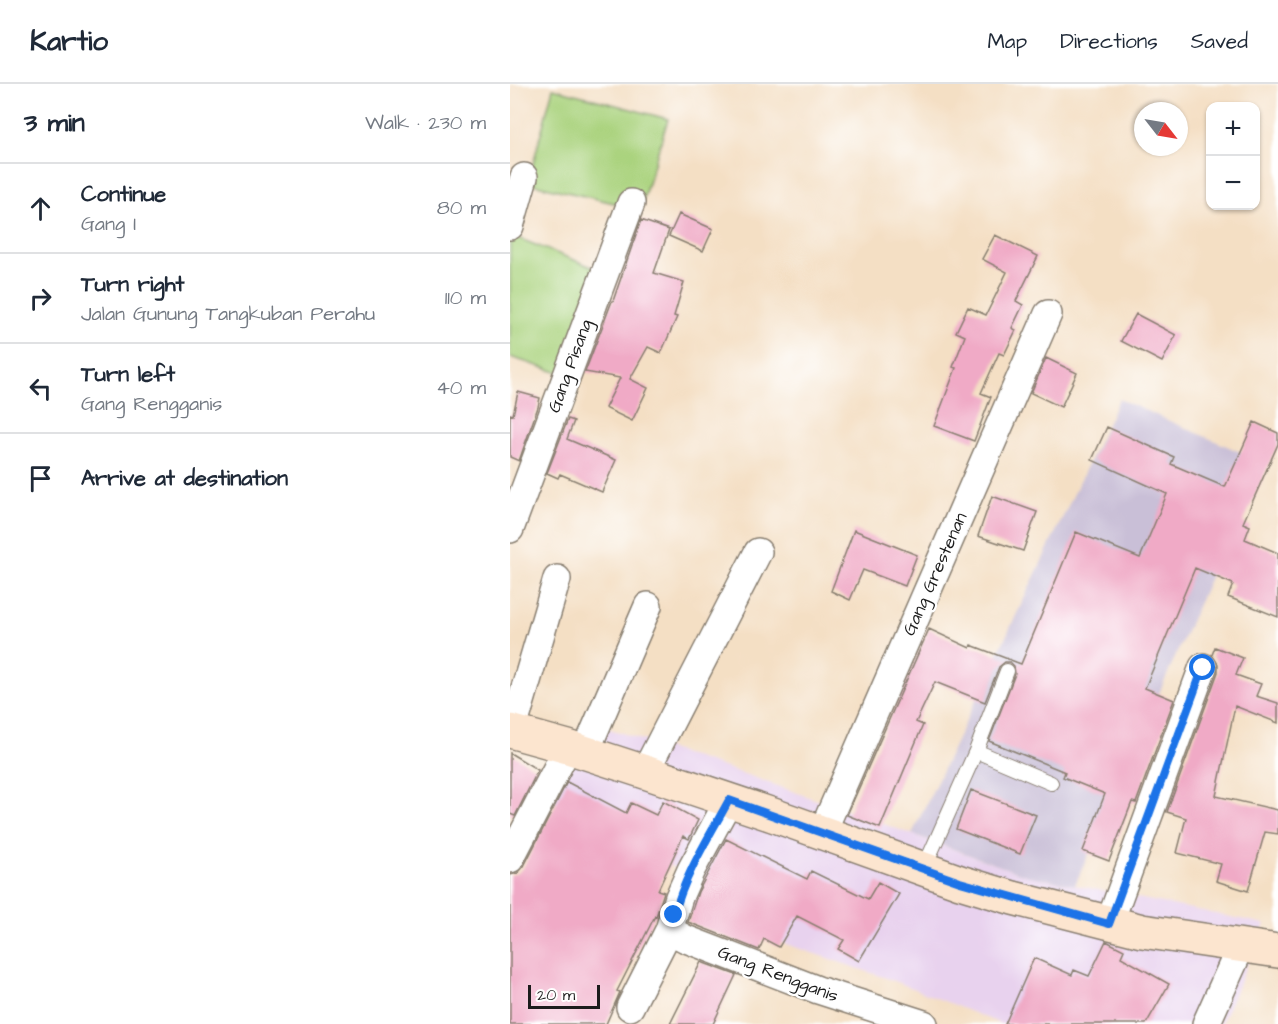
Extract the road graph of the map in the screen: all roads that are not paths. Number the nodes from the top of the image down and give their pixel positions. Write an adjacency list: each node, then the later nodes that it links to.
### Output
1 (524, 177): 3 (street)
2 (631, 203): 5 (street, Gang Pisang)
3 (510, 226)
4 (1048, 315): 17 (street, Gang Grestenan)
5 (510, 529)
6 (758, 552): 14 (street)
7 (557, 579): 11 (street)
8 (648, 606): 12 (street)
9 (1203, 668): 20 (street)
10 (1007, 671): 13 (lane)
11 (511, 732): 12 (street)
12 (577, 750): 14 (street); 18 (street)
13 (976, 751): 15 (lane); 19 (lane)
14 (645, 772): 16 (street)
15 (1051, 783)
16 (729, 800): 17 (street); 21 (street)
17 (822, 833): 19 (street)
18 (510, 859)
19 (924, 868): 20 (street)
20 (1109, 924): 22 (street)
21 (669, 930): 24 (street); 25 (street, Gang Rengganis)
22 (1241, 946): 23 (street); 26 (street)
23 (1278, 951)
24 (630, 1007)
25 (924, 1024)
26 (1206, 1024)

